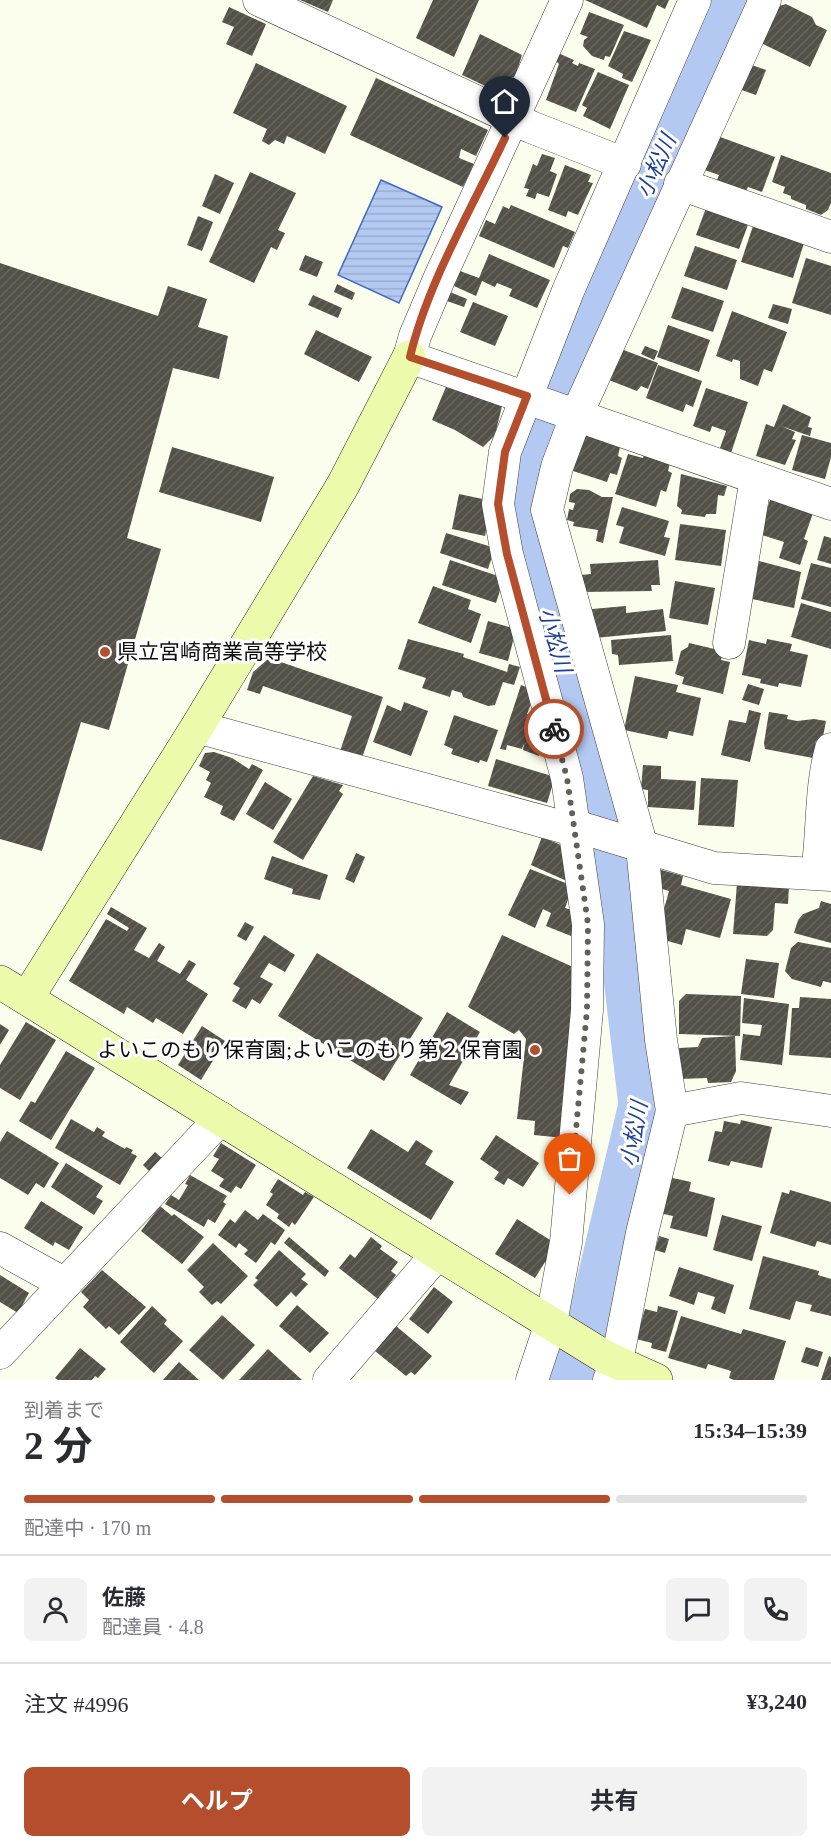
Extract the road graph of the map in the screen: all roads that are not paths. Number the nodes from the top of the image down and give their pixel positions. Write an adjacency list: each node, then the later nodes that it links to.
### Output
1 (259, 0): 5 (street)
2 (567, 0): 5 (street)
3 (695, 0): 6 (street)
4 (765, 0): 7 (street)
5 (514, 117): 6 (street); 9 (street)
6 (625, 164): 10 (street)
7 (680, 184): 8 (street); 11 (street)
8 (831, 237)
9 (410, 357): 10 (street); 15 (street)
10 (527, 396): 11 (street); 17 (street)
11 (577, 414): 12 (street); 18 (street)
12 (756, 478): 13 (street); 14 (street)
13 (831, 504)
14 (729, 644)
15 (197, 727): 17 (street); 20 (street)
16 (831, 749): 19 (street)
17 (578, 829): 18 (street); 27 (street)
18 (642, 847): 19 (street); 21 (street)
19 (824, 874)
20 (13, 990): 23 (street)
21 (672, 1110): 22 (street); 29 (street)
22 (831, 1111)
23 (221, 1118): 25 (street); 26 (street)
24 (0, 1248): 26 (street)
25 (438, 1253): 27 (street); 30 (street)
26 (65, 1284): 28 (street)
27 (557, 1327): 29 (street); 31 (street)
28 (0, 1353)
29 (610, 1366): 32 (street)
30 (329, 1380)
31 (532, 1380)
32 (656, 1380)

